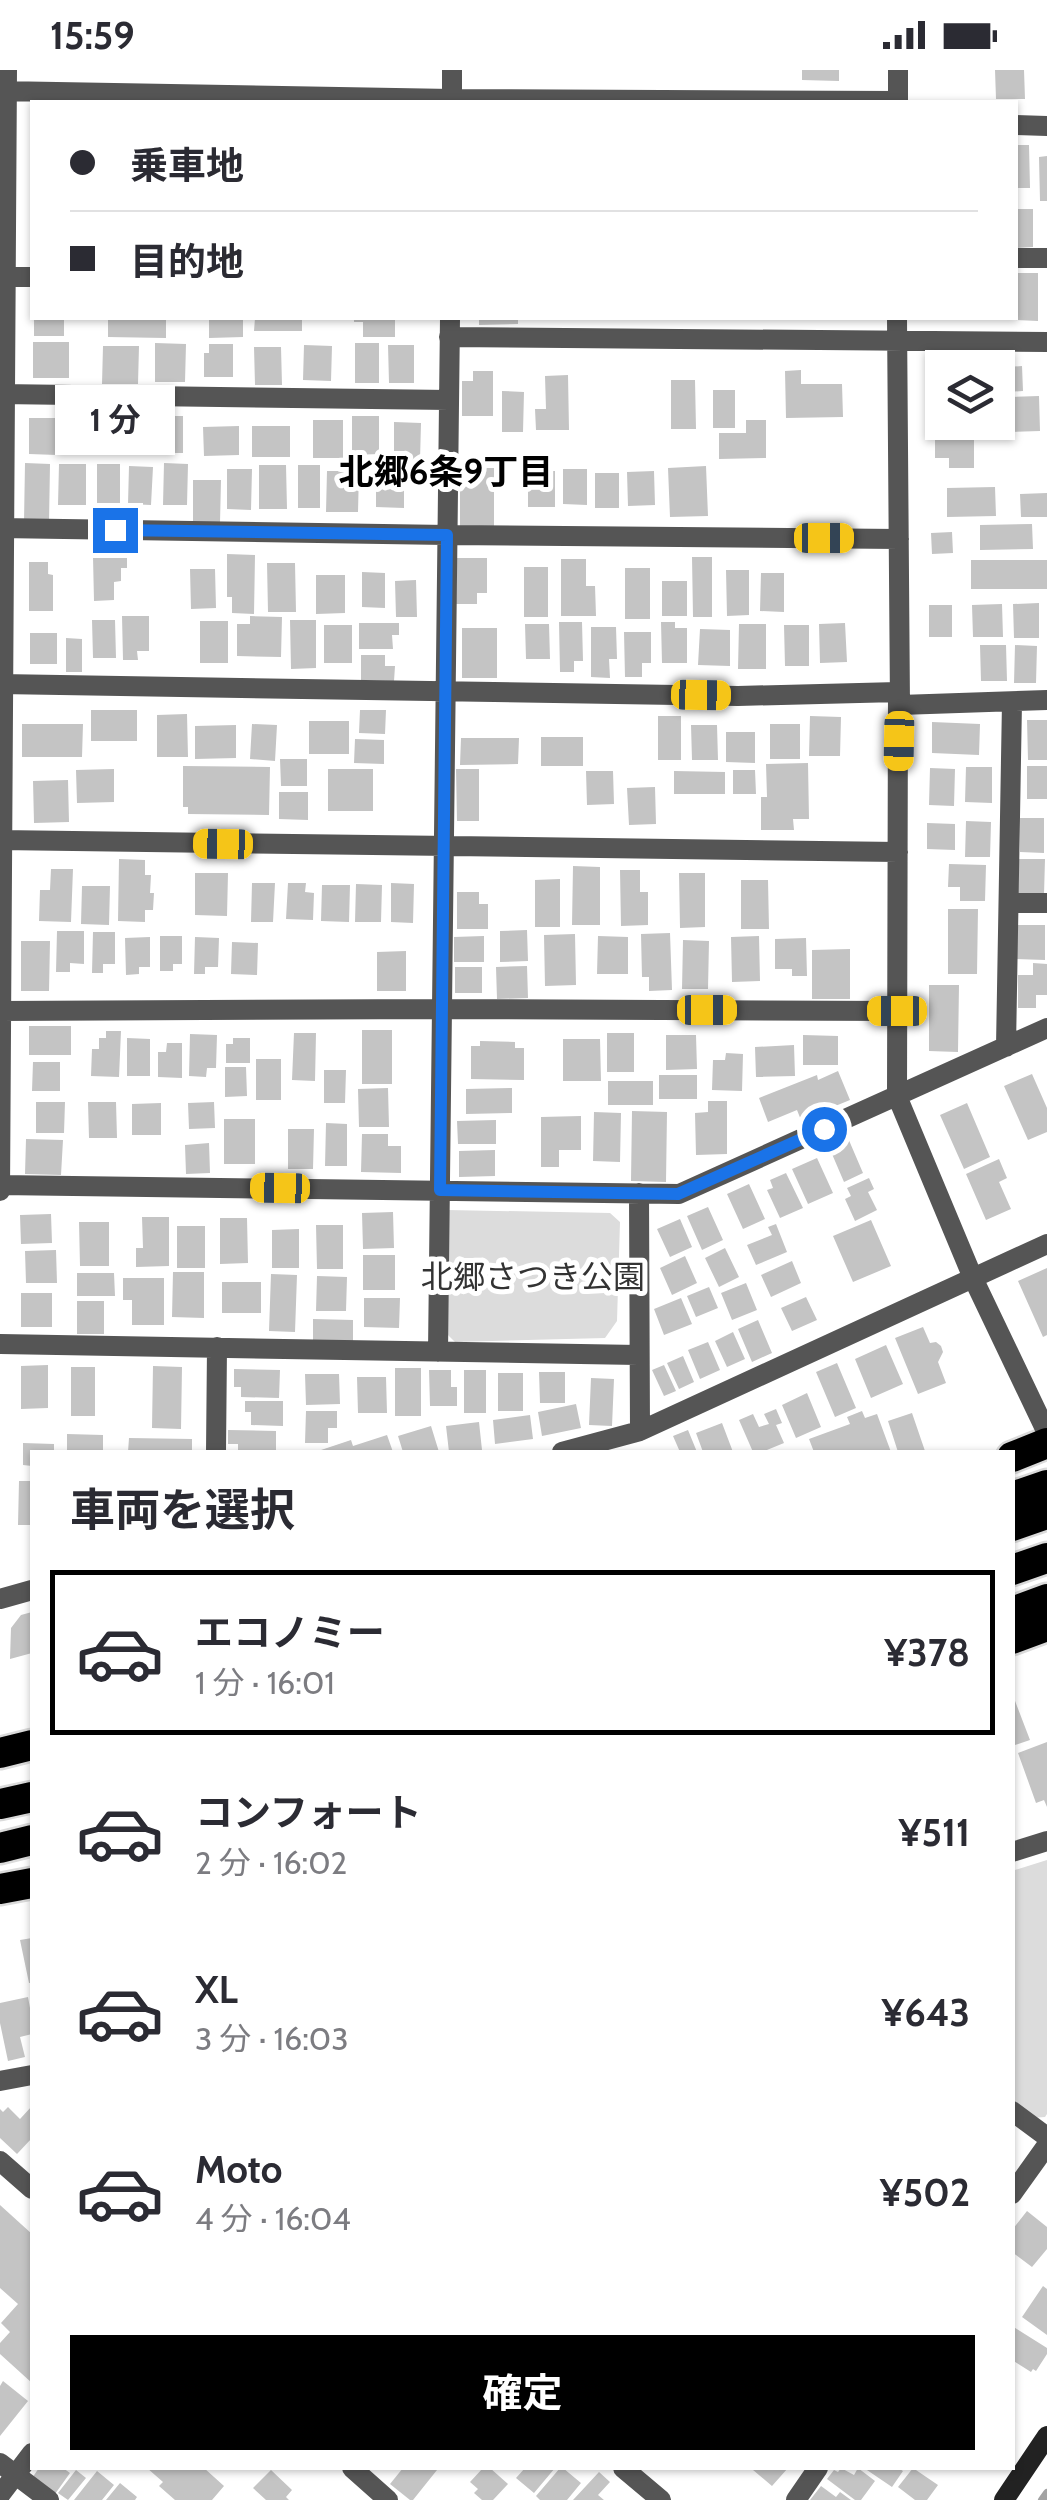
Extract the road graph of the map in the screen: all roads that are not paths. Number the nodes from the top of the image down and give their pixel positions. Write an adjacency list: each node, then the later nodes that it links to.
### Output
1 (452, 70): 5 (street)
2 (898, 70): 6 (street)
3 (5, 84): 4 (street); 11 (street)
4 (426, 100)
5 (452, 100)
6 (898, 100)
7 (1018, 125): 8 (street)
8 (1047, 126)
9 (1018, 258): 10 (street)
10 (1047, 258)
11 (3, 277): 12 (street); 17 (street)
12 (30, 277)
13 (897, 320): 15 (street)
14 (450, 327): 15 (street); 18 (street)
15 (897, 340): 16 (street); 21 (street)
16 (1047, 342)
17 (3, 394): 18 (street); 19 (street)
18 (449, 400): 20 (street)
19 (2, 528): 20 (street); 22 (street)
20 (447, 535): 21 (street); 23 (street)
21 (899, 539): 26 (street)
22 (2, 684): 23 (street); 27 (street)
23 (446, 690): 26 (street); 28 (street)
24 (1047, 700): 25 (street)
25 (1012, 702): 26 (street); 30 (street)
26 (900, 704): 29 (street)
27 (1, 840): 28 (street); 33 (street)
28 (444, 847): 29 (street); 32 (street)
29 (898, 852): 34 (street)
30 (1009, 902): 31 (street); 36 (street)
31 (1047, 902)
32 (442, 1008): 33 (street); 34 (street); 39 (street)
33 (1, 1011): 38 (street)
34 (897, 1011): 37 (street)
35 (1047, 1028): 36 (street)
36 (1006, 1047): 37 (street)
37 (897, 1096): 40 (street); 42 (street)
38 (0, 1188): 39 (street)
39 (440, 1190): 40 (street); 45 (street)
40 (639, 1193): 46 (street)
41 (1047, 1244): 42 (street)
42 (973, 1278): 47 (street); 48 (street)
43 (0, 1344): 44 (street)
44 (217, 1347): 45 (street); 50 (street)
45 (438, 1352): 46 (street)
46 (638, 1355): 47 (street)
47 (640, 1431): 51 (street)
48 (1047, 1433)
49 (1047, 1443): 52 (highway)
50 (216, 1450)
51 (569, 1450)
52 (1015, 1456)
53 (1047, 1486): 54 (highway)
54 (1015, 1495)
55 (1047, 1514): 56 (highway)
56 (1015, 1525)
57 (1047, 1558): 58 (highway)
58 (1015, 1569)
59 (30, 1591): 60 (street)
60 (0, 1599)
61 (1047, 1599): 62 (highway)
62 (1015, 1611)
63 (1047, 1626): 64 (highway)
64 (1015, 1638)
65 (30, 1746): 66 (highway)
66 (0, 1753)
67 (30, 1797): 68 (highway)
68 (0, 1804)
69 (30, 1840): 71 (highway)
70 (1047, 1841): 72 (street)
71 (0, 1848)
72 (1015, 1851)
73 (30, 1883): 74 (highway)
74 (0, 1889)
75 (30, 2075): 76 (street)
76 (0, 2082)
77 (1015, 2112): 78 (street)
78 (1047, 2137)
79 (1047, 2145): 82 (street)
80 (0, 2161): 81 (street)
81 (30, 2187)
82 (1015, 2190)
83 (1047, 2436): 94 (street)
84 (30, 2454): 85 (street)
85 (8, 2469): 89 (street); 90 (street)
86 (354, 2470): 91 (street)
87 (626, 2470): 92 (street)
88 (817, 2470): 93 (street)
89 (0, 2495)
90 (49, 2500)
91 (388, 2500)
92 (661, 2500)
93 (796, 2500)
94 (1004, 2500)

